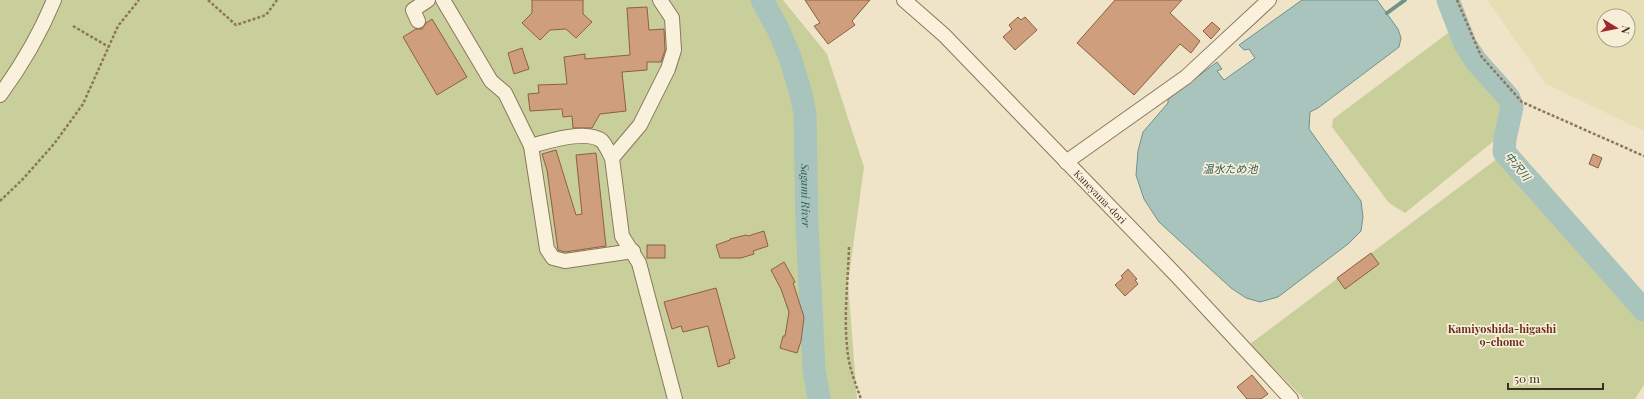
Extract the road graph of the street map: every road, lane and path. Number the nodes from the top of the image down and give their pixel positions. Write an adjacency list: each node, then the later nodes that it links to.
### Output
1 (54, 0): 14 (street)
2 (139, 0): 13 (path)
3 (208, 0): 4 (path)
4 (277, 0)
5 (428, 0): 11 (street)
6 (443, 0): 15 (street)
7 (660, 0): 17 (street)
8 (904, 0): 18 (street, Kaneyama-dori)
9 (1269, 0): 18 (street)
10 (1457, 0): 16 (path)
11 (418, 22)
12 (73, 26): 13 (path)
13 (110, 47): 19 (path)
14 (0, 95)
15 (531, 146): 17 (street); 21 (street)
16 (1644, 156)
17 (612, 158): 21 (street)
18 (1066, 162): 24 (street, Kaneyama-dori)
19 (0, 201)
20 (849, 247): 23 (path)
21 (633, 252): 22 (street)
22 (675, 399)
23 (861, 399)
24 (1291, 399)

